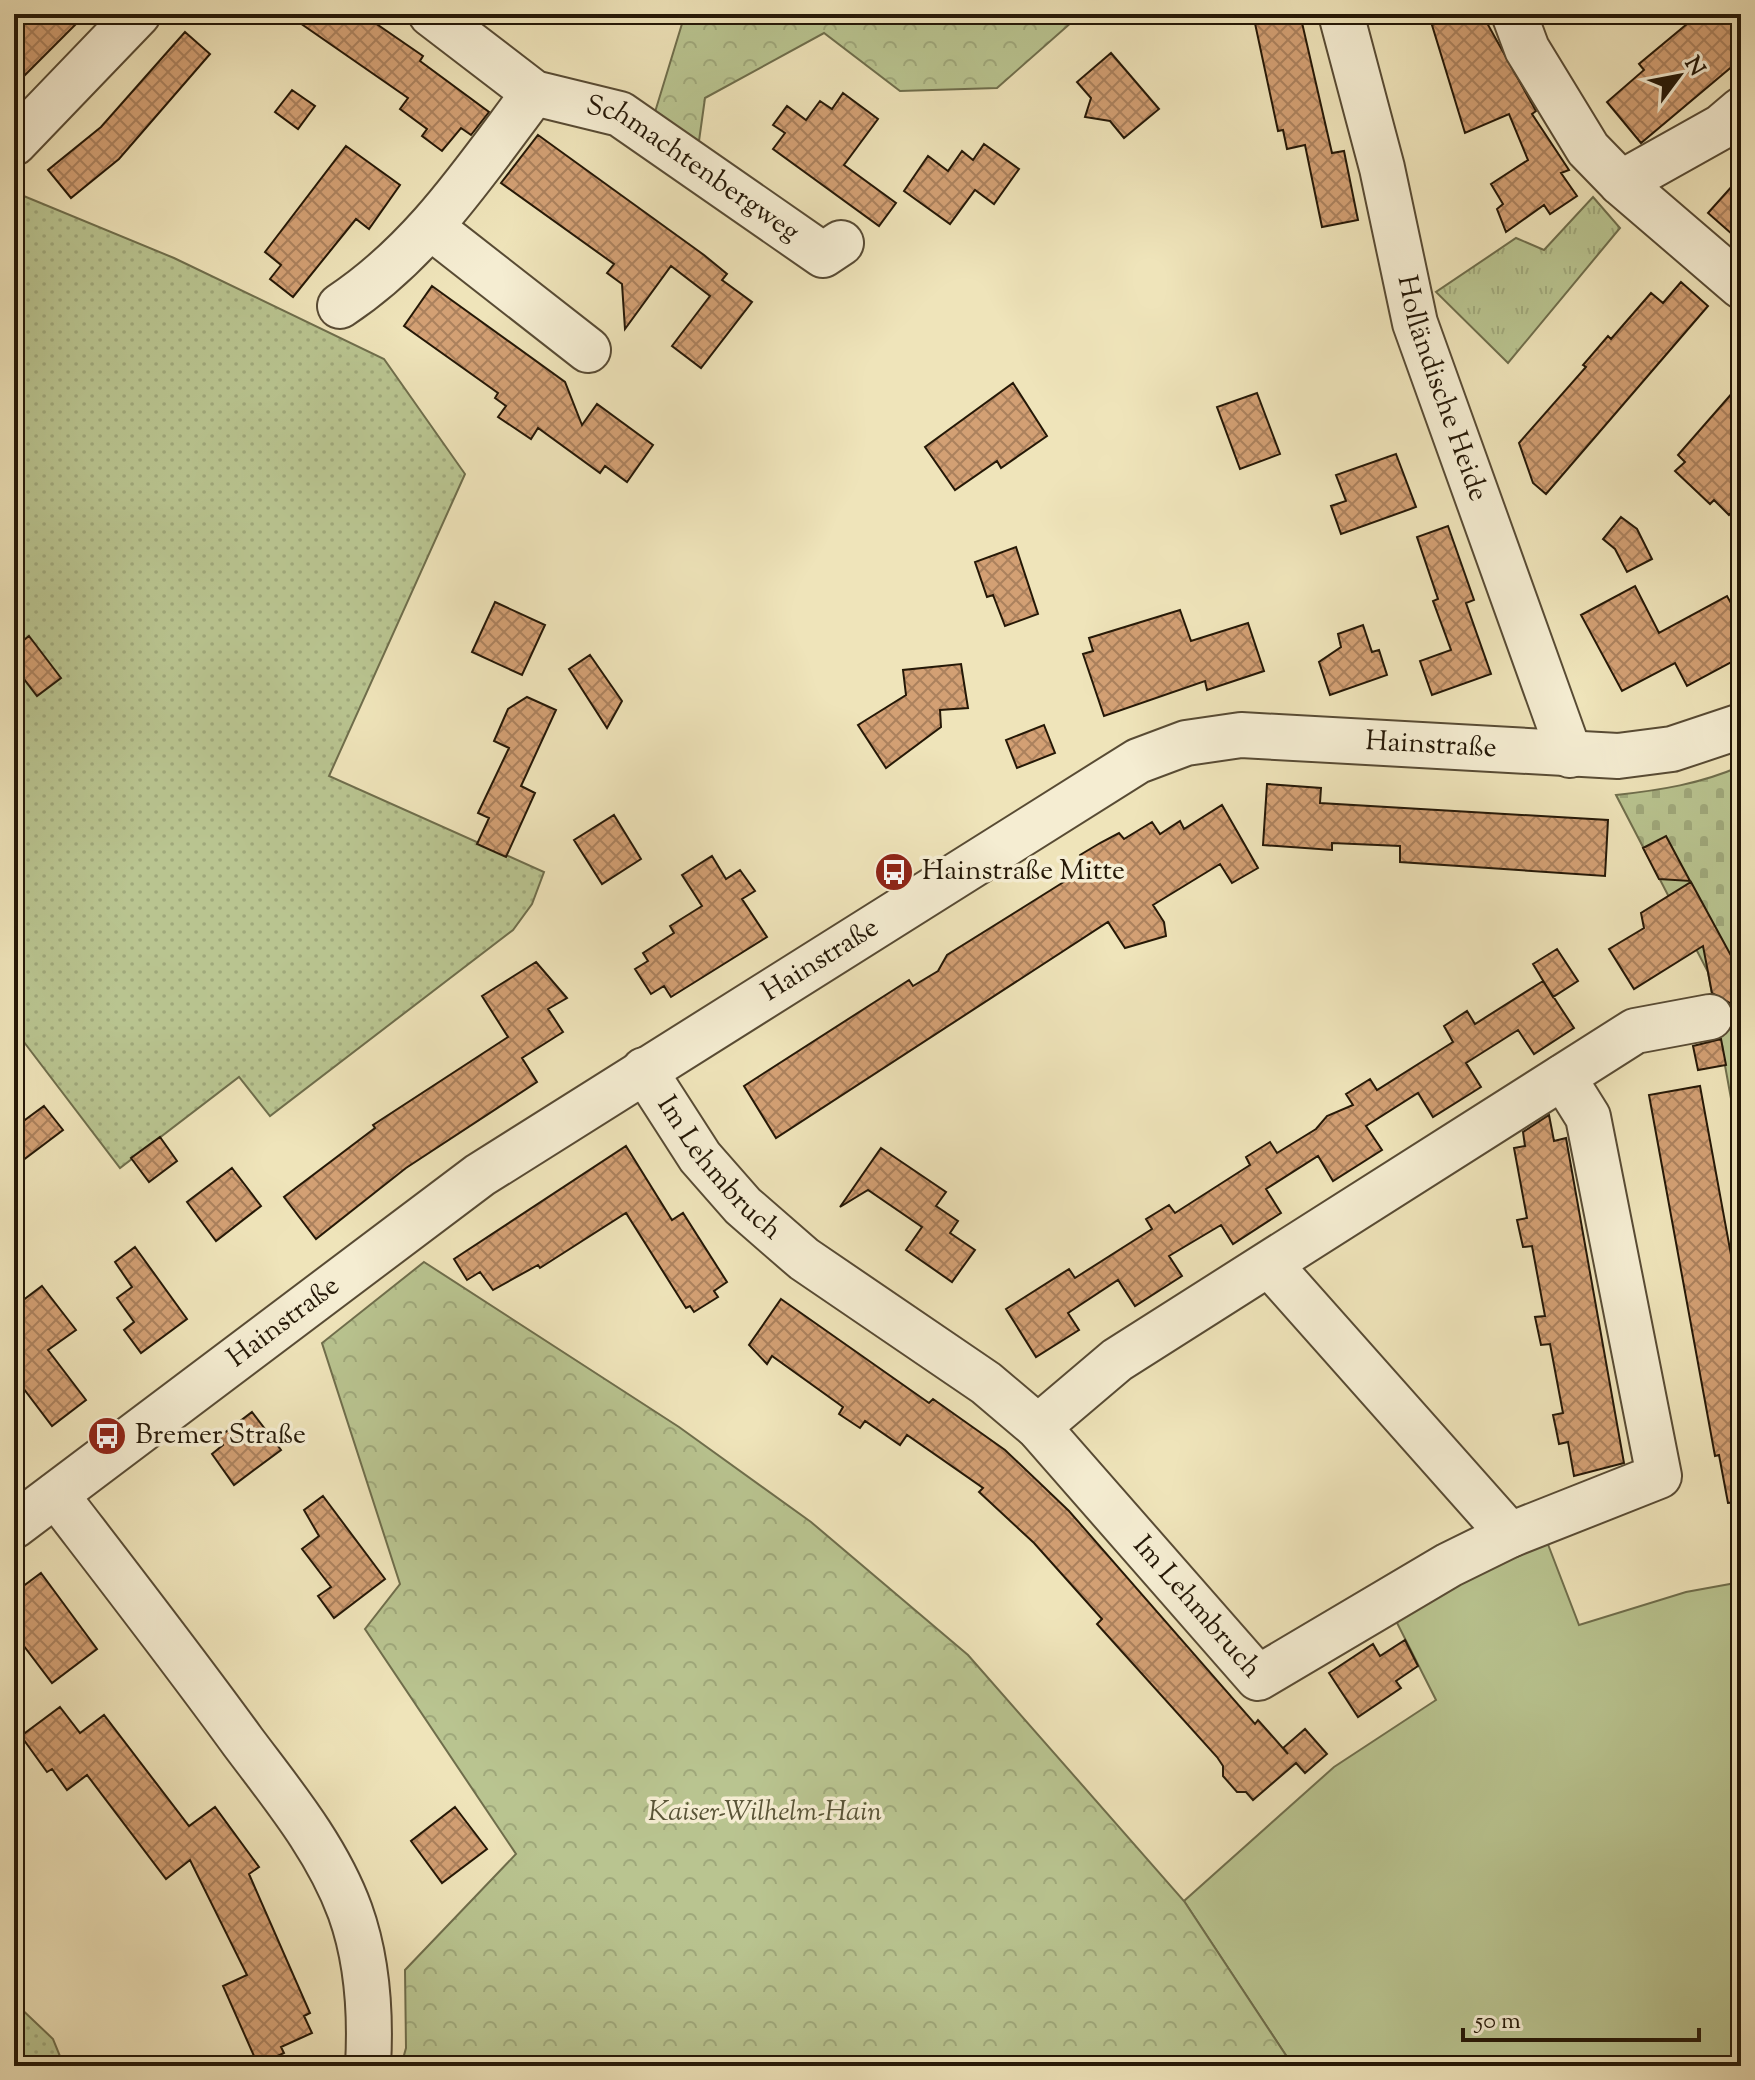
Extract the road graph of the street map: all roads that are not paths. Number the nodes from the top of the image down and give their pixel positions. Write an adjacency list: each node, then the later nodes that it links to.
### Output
1 (138, 14): 7 (street)
2 (431, 14): 5 (street, Schmachtenbergweg)
3 (1341, 14): 15 (street, Holländische Heide)
4 (1514, 14): 8 (street)
5 (534, 93): 9 (street); 10 (street, Schmachtenbergweg)
6 (1741, 110): 8 (street)
7 (14, 143)
8 (1621, 183): 11 (street)
9 (432, 228): 12 (street); 13 (street)
10 (841, 243)
11 (1741, 286)
12 (340, 306)
13 (588, 350)
14 (1741, 726): 15 (street, Hainstraße)
15 (1570, 755): 17 (street, Hainstraße)
16 (1710, 1017): 18 (street)
17 (644, 1070): 20 (street, Im Lehmbruch); 21 (street, Hainstraße)
18 (1563, 1077): 19 (street); 23 (street, Im Lehmbruch)
19 (1270, 1265): 20 (street); 23 (street)
20 (1038, 1427): 23 (street, Im Lehmbruch)
21 (56, 1495): 22 (street, Hainstraße); 24 (street)
22 (14, 1526)
23 (1510, 1535)
24 (368, 2066)

